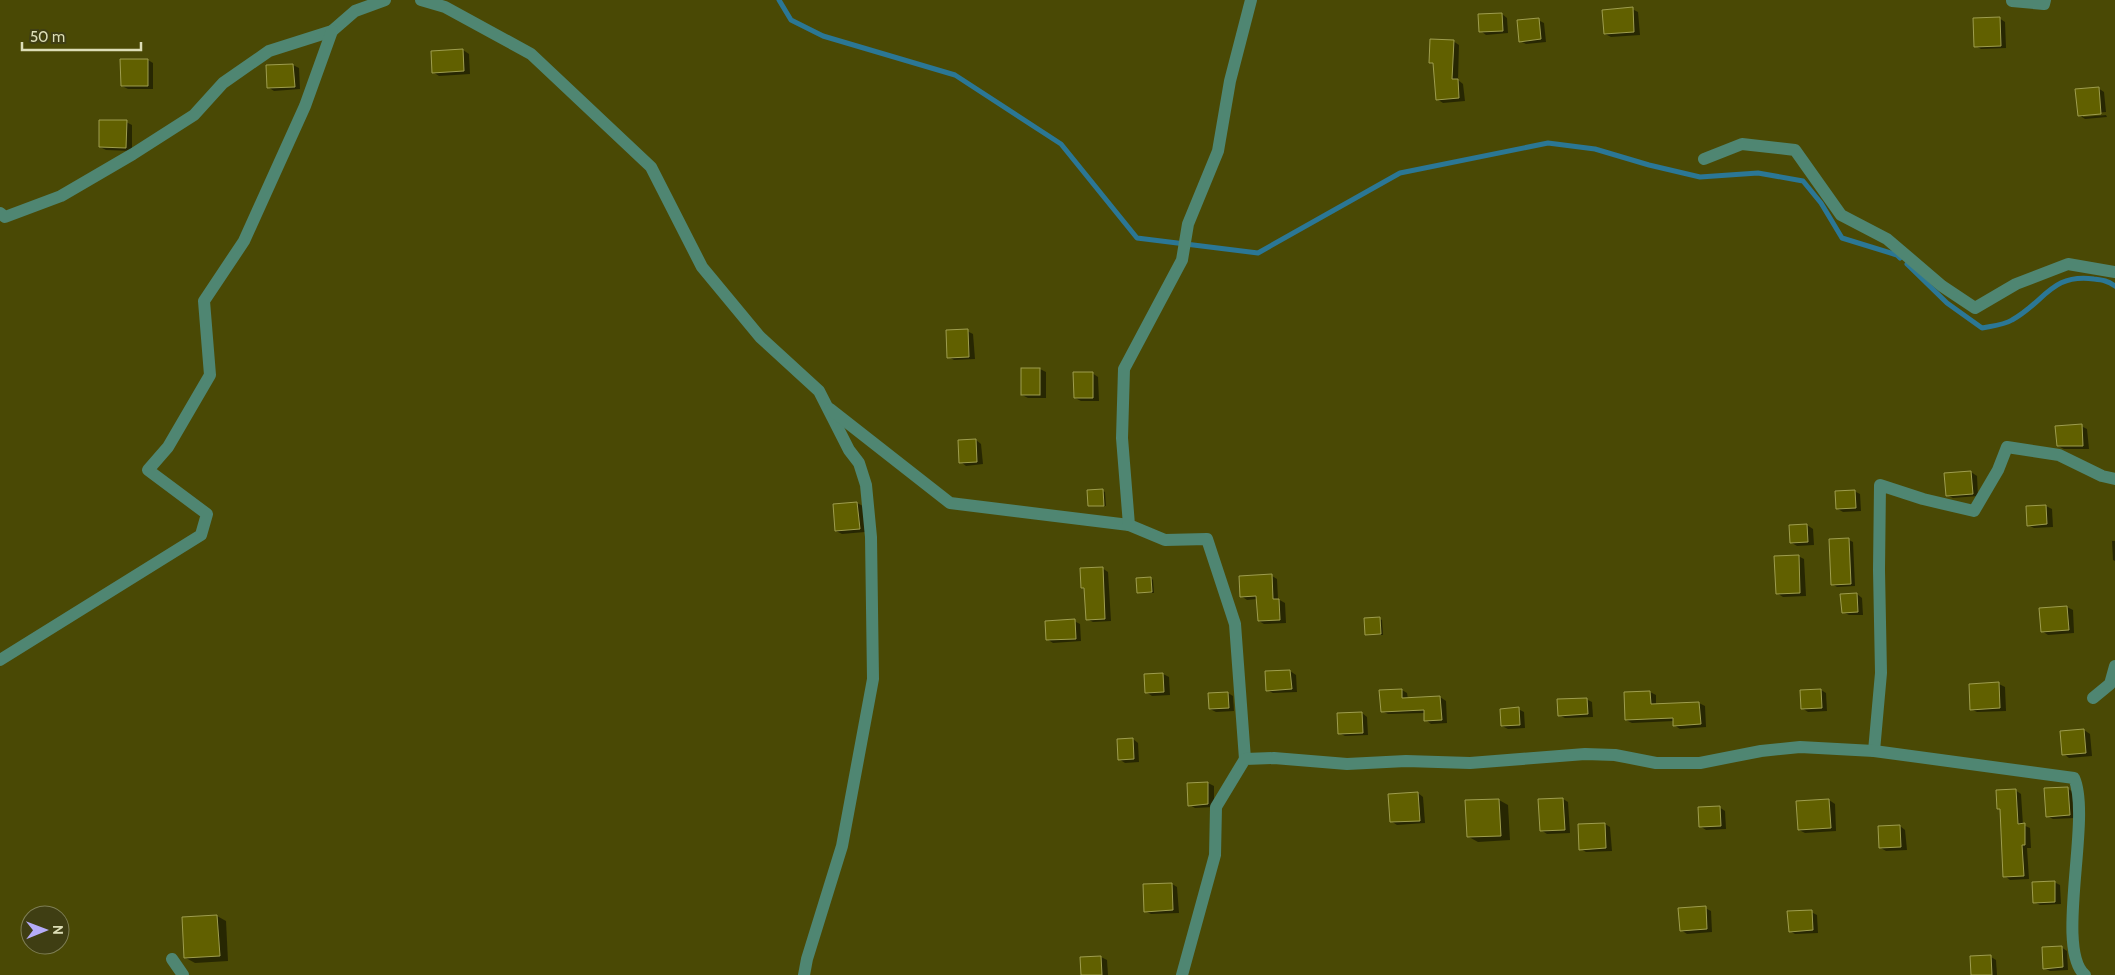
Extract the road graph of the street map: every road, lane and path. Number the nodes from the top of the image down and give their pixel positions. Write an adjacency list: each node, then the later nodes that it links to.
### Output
1 (385, 0): 6 (street)
2 (421, 0): 10 (street)
3 (1251, 0): 12 (street)
4 (2045, 0): 5 (street)
5 (2012, 2)
6 (332, 31): 8 (street); 13 (street)
7 (1704, 160): 9 (street)
8 (0, 213)
9 (2115, 272)
10 (826, 407): 12 (street); 21 (street)
11 (2115, 479): 16 (street)
12 (1129, 525): 17 (street)
13 (0, 660)
14 (2115, 666): 15 (street)
15 (2093, 698)
16 (1874, 751): 17 (street); 19 (street)
17 (1245, 758): 22 (street)
18 (172, 959): 20 (street)
19 (2082, 974)
20 (183, 975)
21 (804, 975)
22 (1182, 975)

